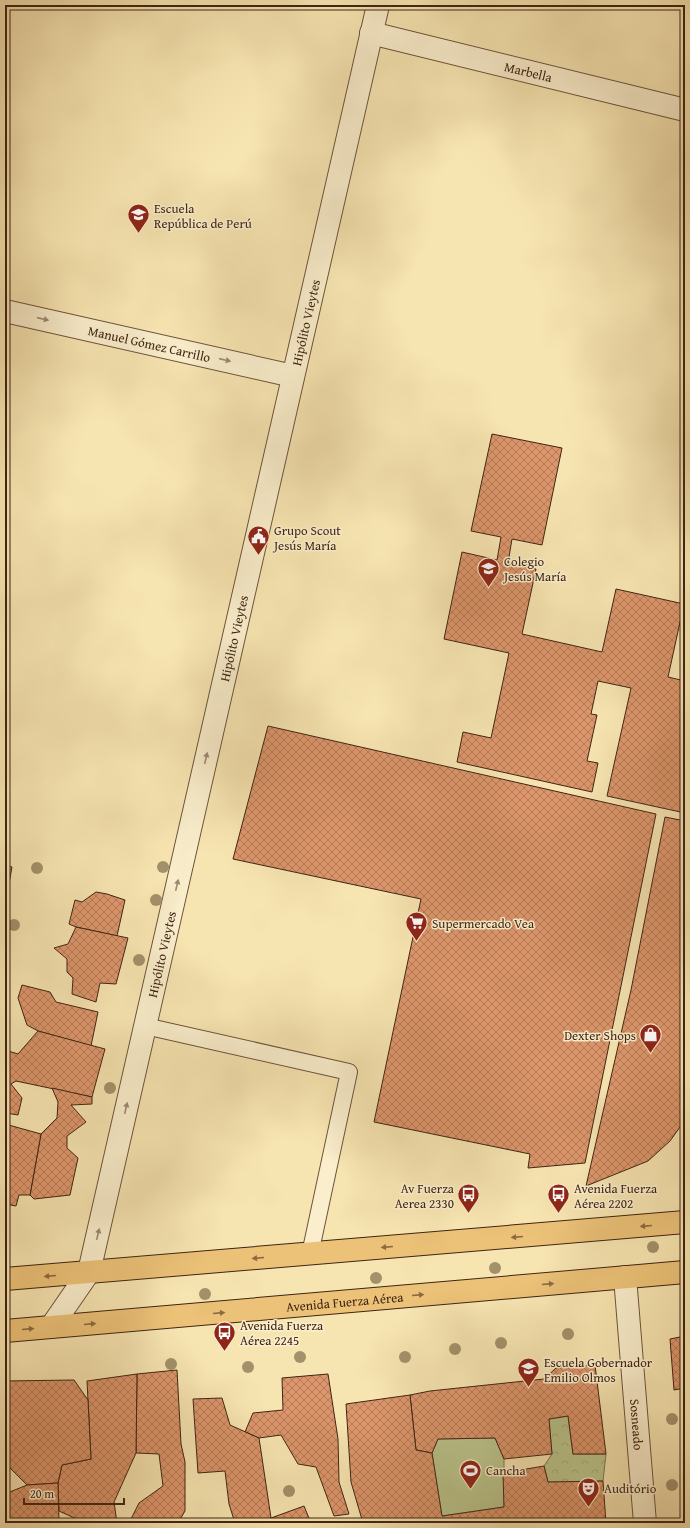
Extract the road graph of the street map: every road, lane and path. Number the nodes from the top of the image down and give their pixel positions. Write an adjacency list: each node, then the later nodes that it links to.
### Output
1 (378, 5): 2 (street, Hipólito Vieytes)
2 (371, 33): 3 (street, Marbella); 5 (street, Hipólito Vieytes)
3 (685, 110)
4 (5, 311): 5 (street, Manuel Gómez Carrillo, one-way to 5)
5 (293, 376): 6 (street, Hipólito Vieytes, one-way to 5)
6 (145, 1026): 8 (lane); 9 (street, Hipólito Vieytes, one-way to 6)
7 (685, 1222): 8 (main road, one-way to 8)
8 (310, 1254): 9 (main road, one-way to 9)
9 (89, 1272): 12 (main road, one-way to 12); 13 (street)
10 (685, 1272): 11 (main road, Avenida Fuerza Aérea)
11 (625, 1277): 13 (main road, Avenida Fuerza Aérea, one-way to 11); 15 (street, Sosneado)
12 (5, 1279)
13 (51, 1327): 14 (main road, Avenida Fuerza Aérea, one-way to 13)
14 (5, 1331)
15 (645, 1523)

